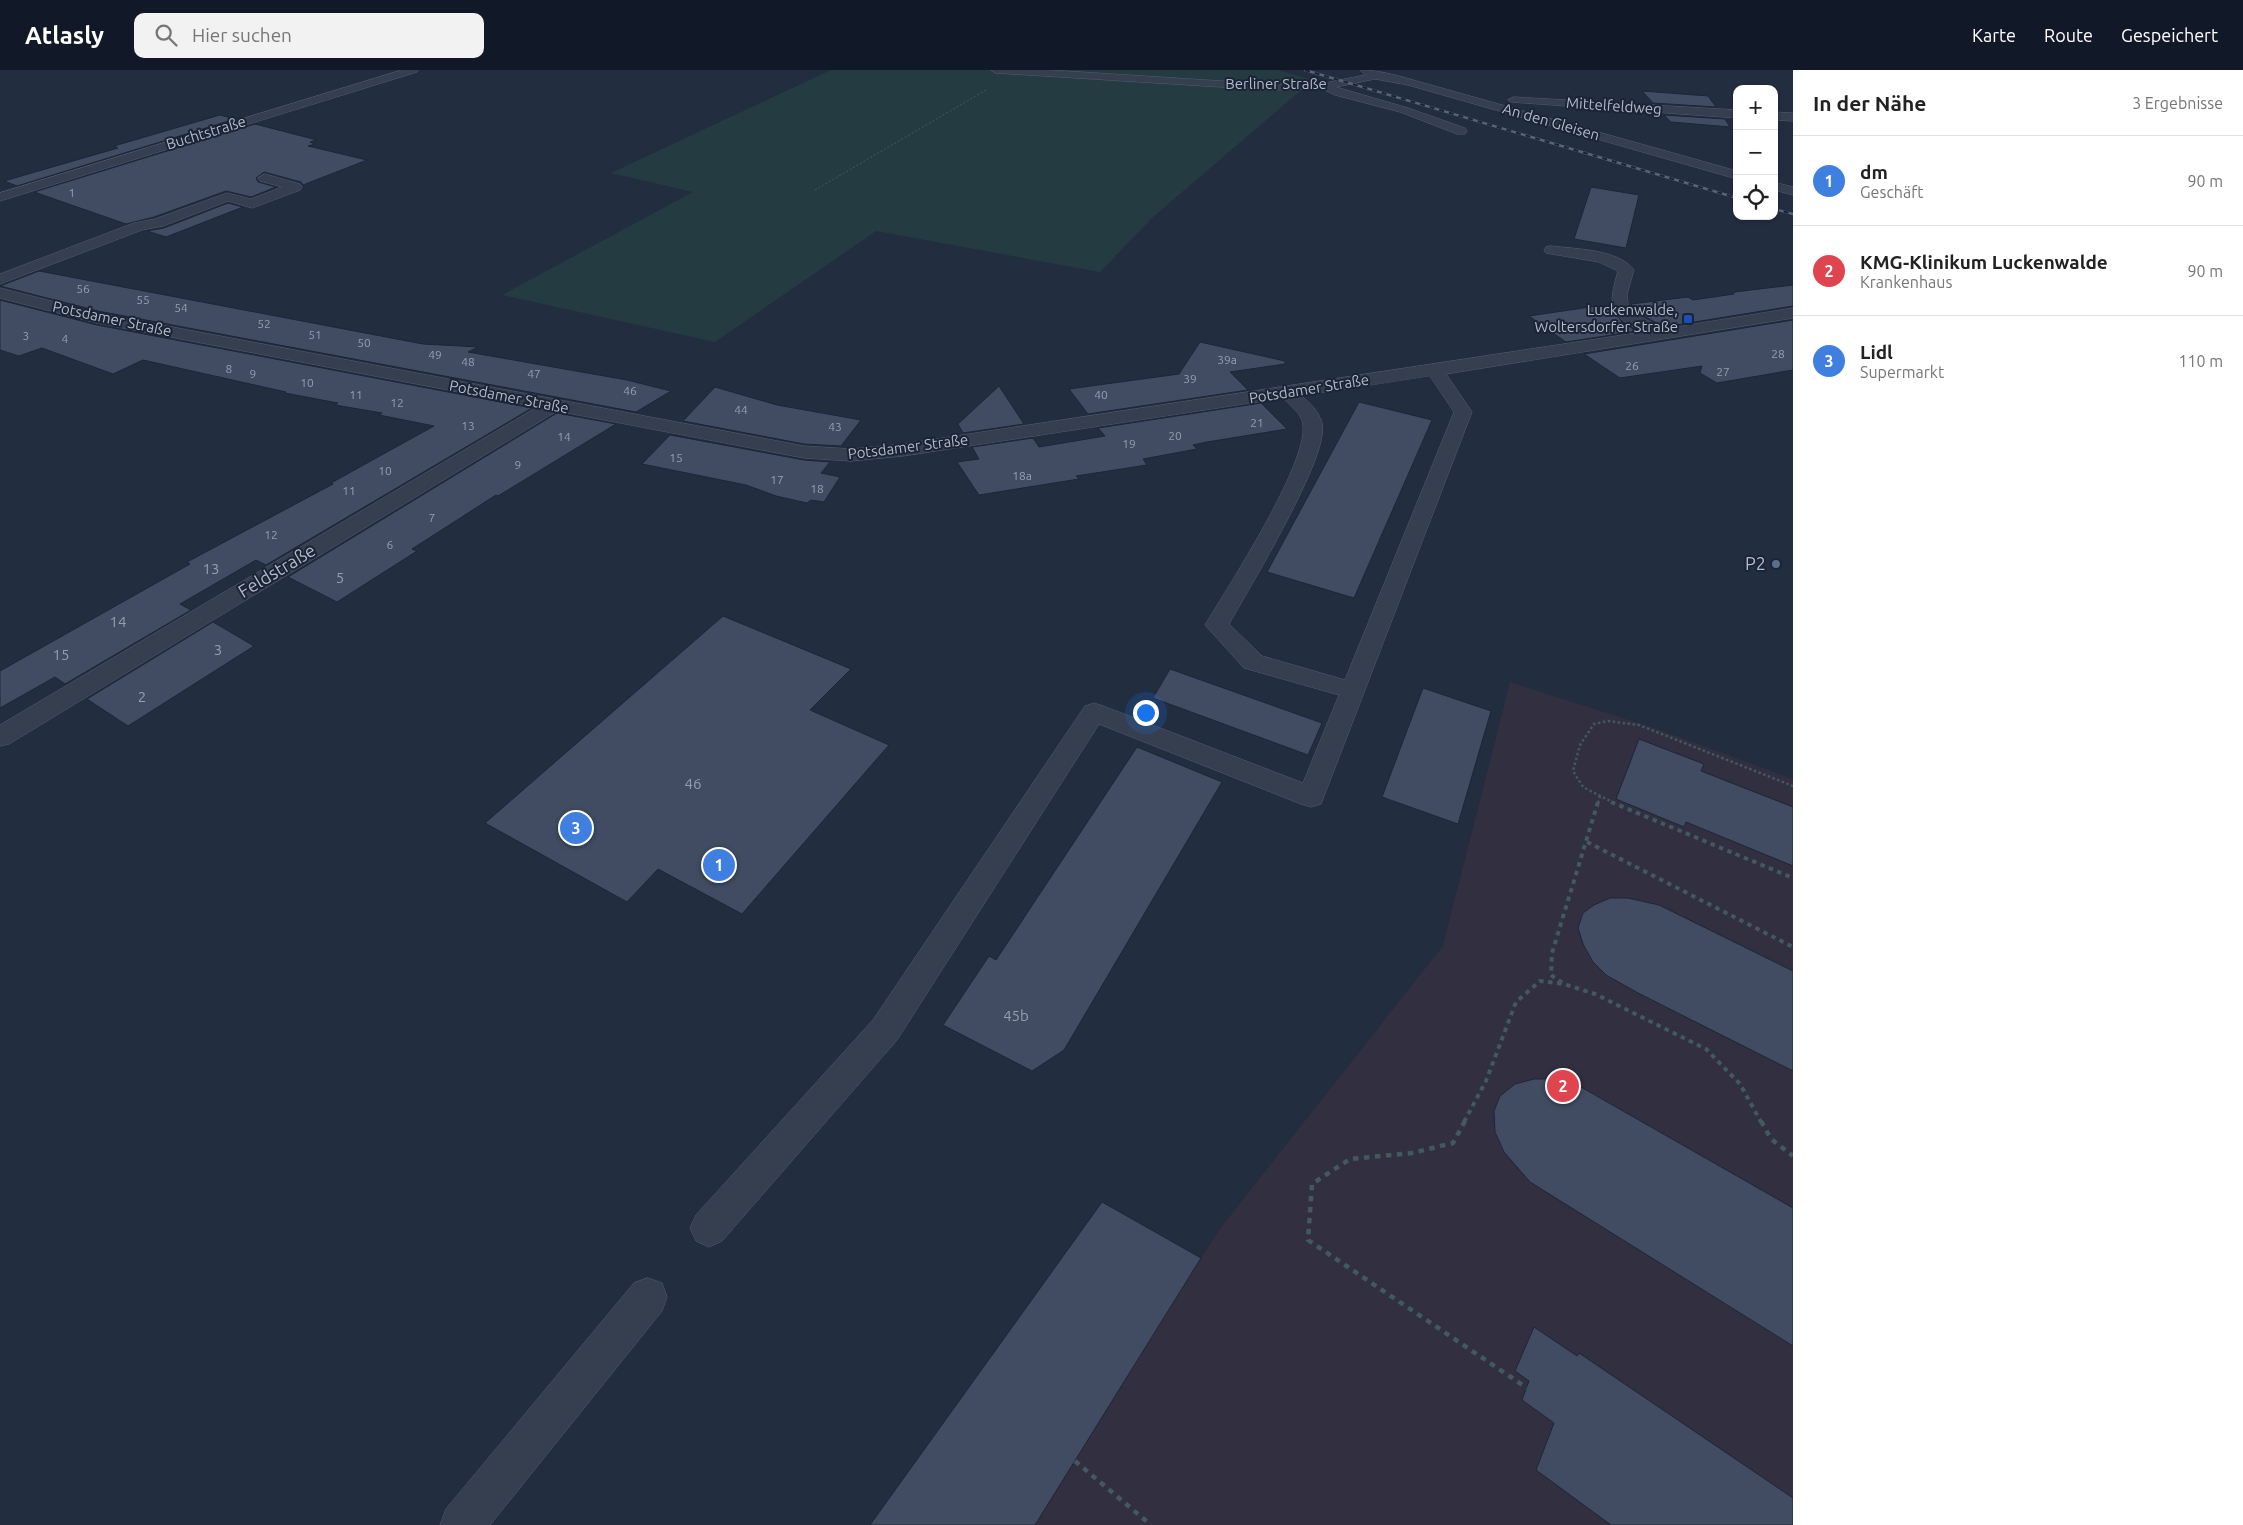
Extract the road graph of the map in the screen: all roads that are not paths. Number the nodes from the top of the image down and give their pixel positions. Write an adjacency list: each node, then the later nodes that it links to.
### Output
1 (413, 70): 16 (street, Buchtstraße)
2 (996, 70): 5 (street, Berliner Straße)
3 (1370, 73): 5 (street, Berliner Straße); 6 (street, An den Gleisen)
4 (1438, 76): 6 (street)
5 (1325, 86): 11 (street)
6 (1429, 88): 7 (street, An den Gleisen)
7 (1460, 97): 8 (street, Mittelfeldweg); 12 (street, An den Gleisen)
8 (1733, 114)
9 (1778, 116): 10 (street)
10 (1793, 117)
11 (1461, 131)
12 (1733, 174)
13 (265, 178): 18 (street)
14 (1778, 187): 15 (street)
15 (1793, 191)
16 (0, 197)
17 (1551, 250): 21 (street)
18 (0, 279)
19 (0, 293): 24 (street, Potsdamer Straße)
20 (1793, 313): 21 (street, Potsdamer Straße)
21 (1664, 335): 22 (street, Potsdamer Straße)
22 (1435, 370): 23 (street, Potsdamer Straße); 25 (street)
23 (1286, 392): 24 (street, Potsdamer Straße); 25 (street)
24 (553, 405): 26 (street, Feldstraße)
25 (1353, 691): 27 (street)
26 (0, 737)
27 (709, 1228)
28 (648, 1297): 29 (street)
29 (462, 1525)

